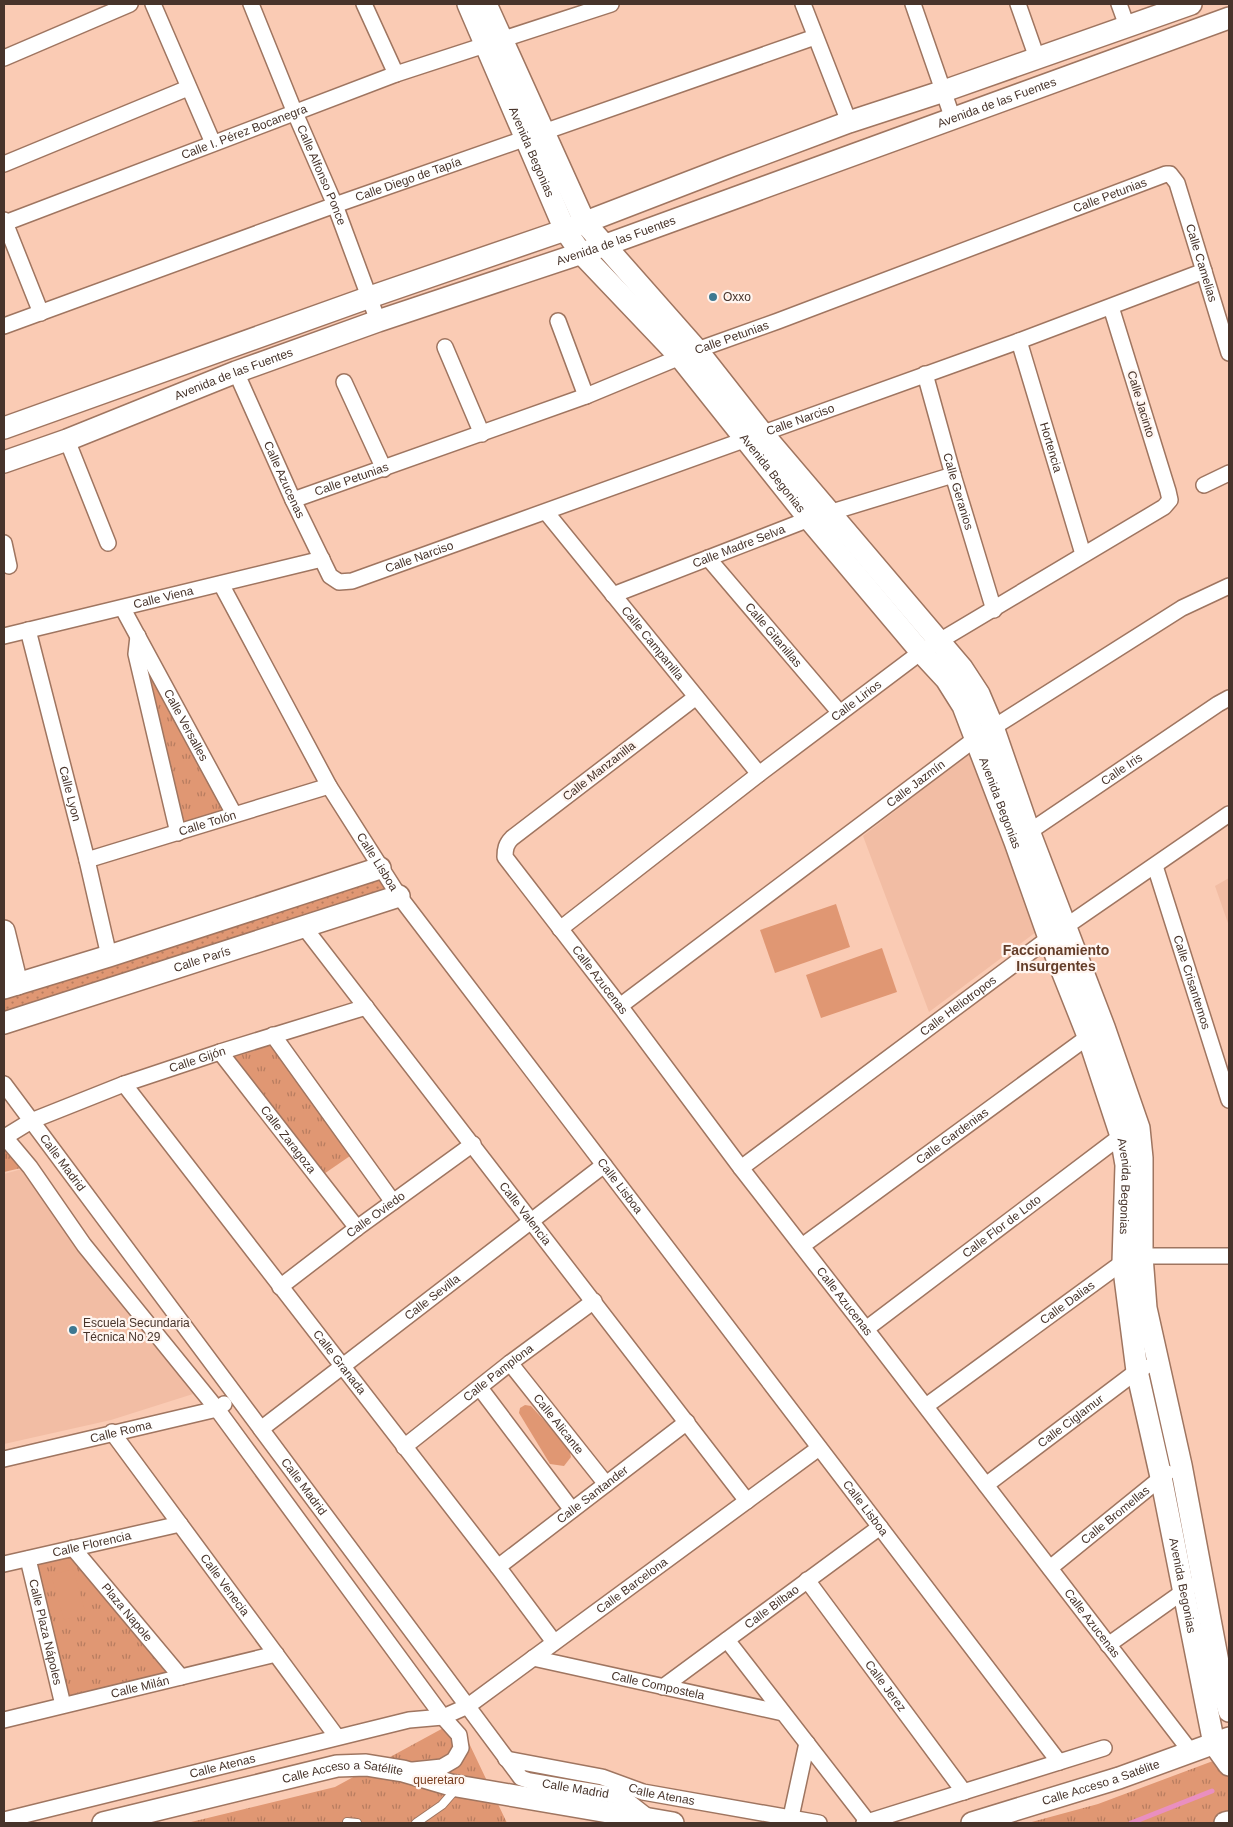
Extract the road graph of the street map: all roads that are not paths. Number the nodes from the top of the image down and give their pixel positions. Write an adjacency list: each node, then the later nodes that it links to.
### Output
1 (130, 4): 17 (street)
2 (153, 4): 20 (street)
3 (251, 4): 22 (street, Calle Alfonso Ponce)
4 (364, 4): 19 (street)
5 (468, 4): 16 (street, Avenida Begonias)
6 (486, 4): 16 (street, Avenida Begonias)
7 (803, 4): 15 (street)
8 (913, 4): 21 (street)
9 (1018, 4): 18 (street)
10 (1119, 4): 14 (street)
11 (1191, 4): 14 (street, Avenida de las Fuentes)
12 (603, 5): 16 (street, Calle I. Pérez Bocanegra)
13 (1229, 18): 23 (street, Avenida de las Fuentes)
14 (1127, 26): 18 (street, Avenida de las Fuentes)
15 (815, 37): 24 (street); 25 (street, Calle Diego de Tapía)
16 (493, 42): 19 (street, Calle I. Pérez Bocanegra); 25 (street, Avenida Begonias)
17 (4, 58)
18 (1037, 58): 21 (street, Avenida de las Fuentes)
19 (396, 74): 22 (street, Calle I. Pérez Bocanegra)
20 (188, 88): 26 (street); 27 (street)
21 (944, 91): 23 (street); 24 (street, Avenida de las Fuentes)
22 (295, 113): 26 (street, Calle I. Pérez Bocanegra); 29 (street, Calle Alfonso Ponce)
23 (953, 118): 33 (street, Avenida de las Fuentes)
24 (849, 122): 31 (street, Avenida de las Fuentes)
25 (535, 136): 29 (street, Calle Diego de Tapía); 31 (street, Avenida Begonias); 32 (street, Avenida Begonias)
26 (213, 143): 30 (street, Calle I. Pérez Bocanegra)
27 (4, 164)
28 (1170, 174): 35 (street, Calle Camelias); 45 (street, Calle Petunias)
29 (335, 205): 36 (street, Calle Alfonso Ponce); 38 (street, Calle Diego de Tapía)
30 (4, 221): 38 (street)
31 (585, 223): 32 (street, Avenida de las Fuentes); 33 (street, Avenida Begonias)
32 (565, 230): 34 (street, Avenida Begonias); 36 (street, Avenida de las Fuentes)
33 (603, 246): 34 (street, Avenida de las Fuentes); 45 (street, Avenida Begonias)
34 (581, 253): 39 (street, Avenida de las Fuentes); 45 (street, Avenida Begonias)
35 (1204, 271): 37 (street, Calle Narciso); 44 (street, Calle Camelias)
36 (370, 297): 39 (street, Calle Alfonso Ponce); 50 (street, Avenida de las Fuentes)
37 (1111, 307): 42 (street, Calle Narciso); 60 (street, Calle Jacinto)
38 (41, 313): 41 (street, Calle Diego de Tapía)
39 (378, 320): 46 (street, Avenida de las Fuentes)
40 (558, 321): 49 (street)
41 (4, 326)
42 (1019, 341): 47 (street, Calle Narciso); 66 (street, Hortencia)
43 (445, 346): 51 (street)
44 (1229, 353)
45 (688, 354): 49 (street, Calle Petunias); 52 (street, Avenida Begonias)
46 (236, 372): 53 (street, Avenida de las Fuentes); 59 (street, Calle Azucenas)
47 (925, 374): 52 (street, Calle Narciso); 57 (street, Calle Geranios)
48 (344, 382): 55 (street)
49 (586, 396): 51 (street, Calle Petunias)
50 (4, 428)
51 (482, 434): 55 (street, Calle Petunias)
52 (754, 437): 61 (street, Calle Narciso); 62 (street, Avenida Begonias); 63 (street, Avenida Begonias)
53 (67, 440): 54 (street, Avenida de las Fuentes); 64 (street)
54 (4, 462)
55 (384, 469): 59 (street, Calle Petunias)
56 (1229, 473): 58 (street)
57 (953, 475): 62 (street, Calle Madre Selva); 75 (street, Calle Geranios)
58 (1204, 485)
59 (293, 500): 68 (street, Calle Azucenas)
60 (1170, 500): 66 (street, Calle Lirios)
61 (546, 512): 70 (street, Calle Narciso); 73 (street, Calle Campanilla)
62 (829, 512): 63 (street, Calle Madre Selva); 79 (street, Avenida Begonias)
63 (809, 519): 67 (street, Calle Madre Selva); 80 (street, Avenida Begonias)
64 (108, 542)
65 (4, 543): 69 (street)
66 (1083, 554): 75 (street, Calle Lirios)
67 (708, 558): 73 (street, Calle Madre Selva); 83 (street, Calle Gitanillas)
68 (322, 559): 70 (street, Calle Azucenas); 71 (street, Calle Viena)
69 (9, 566)
70 (339, 582)
71 (221, 584): 74 (street, Calle Viena); 87 (street, Calle Lisboa)
72 (1229, 586): 84 (street, Calle Jazmín)
73 (613, 595): 81 (street, Calle Campanilla)
74 (123, 609): 76 (street, Calle Viena); 78 (street, Calle Versalles)
75 (994, 610): 79 (street, Calle Lirios)
76 (28, 630): 77 (street, Calle Viena); 93 (street, Calle Lyon)
77 (4, 636)
78 (138, 636): 88 (street, Calle Versalles); 90 (street, Calle Versalles)
79 (939, 642): 80 (street, Calle Lirios); 84 (street, Avenida Begonias)
80 (921, 652): 83 (street, Calle Lirios); 85 (street, Avenida Begonias)
81 (696, 697): 86 (street, Calle Campanilla); 92 (street, Calle Manzanilla)
82 (1229, 698): 91 (street, Calle Iris)
83 (840, 713): 86 (street, Calle Lirios)
84 (993, 727): 85 (street, Calle Jazmín); 91 (street, Avenida Begonias)
85 (975, 739): 91 (street, Avenida Begonias); 103 (street, Calle Jazmín)
86 (759, 774): 98 (street, Calle Lirios)
87 (329, 786): 88 (street, Calle Tolón); 95 (street, Calle Lisboa)
88 (234, 814): 90 (street, Calle Tolón)
89 (1229, 814): 94 (street, Calle Heliotropos)
90 (178, 833): 93 (street, Calle Tolón)
91 (1022, 836): 100 (street, Avenida Begonias)
92 (505, 848): 98 (street, Calle Azucenas)
93 (87, 860): 101 (street, Calle Lyon)
94 (1155, 866): 100 (street, Calle Heliotropos); 111 (street, Calle Crisantemos)
95 (380, 868): 96 (street, Calle Lisboa); 101 (street)
96 (399, 896): 97 (street, Calle París); 116 (street, Calle Lisboa)
97 (304, 927): 104 (street, Calle Valencia); 105 (street, Calle París)
98 (560, 928): 103 (street, Calle Azucenas)
99 (4, 931): 102 (street)
100 (1058, 932): 106 (street, Avenida Begonias); 117 (street, Calle Heliotropos)
101 (109, 956): 102 (street)
102 (10, 986)
103 (620, 1006): 117 (street, Calle Azucenas)
104 (366, 1007): 107 (street, Calle Gijón); 115 (street, Calle Valencia)
105 (4, 1023)
106 (1096, 1031): 113 (street, Avenida Begonias); 121 (street, Calle Gardenias)
107 (274, 1036): 108 (street, Calle Gijón); 118 (street)
108 (220, 1052): 110 (street, Calle Gijón); 120 (street, Calle Zaragoza)
109 (4, 1084): 112 (street, Calle Madrid)
110 (124, 1084): 112 (street, Calle Gijón); 124 (street, Calle Granada)
111 (1229, 1100)
112 (31, 1121): 114 (street, Calle Gijón); 132 (street, Calle Madrid)
113 (1130, 1132): 123 (street, Avenida Begonias); 126 (street, Calle Flor de Loto)
114 (4, 1137): 134 (street, Calle Madrid)
115 (473, 1144): 118 (street, Calle Oviedo); 119 (street, Calle Valencia)
116 (604, 1165): 119 (street, Calle Sevilla); 139 (street, Calle Lisboa)
117 (741, 1168): 121 (street, Calle Azucenas)
118 (393, 1202): 120 (street, Calle Oviedo)
119 (532, 1220): 125 (street, Calle Valencia); 129 (street, Calle Sevilla)
120 (357, 1228): 124 (street, Calle Oviedo)
121 (802, 1246): 126 (street, Calle Azucenas)
122 (1229, 1256): 123 (street)
123 (1132, 1259): 127 (street, Avenida Begonias); 130 (street, Avenida Begonias); 133 (street, Calle Dalias)
124 (280, 1287): 129 (street, Calle Granada)
125 (594, 1301): 128 (street, Calle Pamplona); 135 (street, Calle Valencia)
126 (866, 1329): 133 (street, Calle Azucenas)
127 (1158, 1361): 130 (street, Calle Ciglamur); 141 (street, Avenida Begonias)
128 (510, 1363): 131 (street, Calle Pamplona); 143 (street, Calle Alicante)
129 (342, 1367): 136 (street, Calle Sevilla); 138 (street, Calle Granada)
130 (1137, 1371): 142 (street, Avenida Begonias); 144 (street, Calle Ciglamur)
131 (480, 1388): 138 (street, Calle Pamplona); 146 (street)
132 (236, 1397): 134 (street, Calle Roma); 136 (street, Calle Madrid)
133 (926, 1406): 144 (street, Calle Azucenas)
134 (217, 1409): 137 (street, Calle Roma); 168 (street, Calle Madrid)
135 (687, 1422): 143 (street, Calle Santander); 145 (street, Calle Valencia)
136 (261, 1429): 165 (street, Calle Madrid)
137 (112, 1432): 140 (street, Calle Roma); 147 (street, Calle Venecia)
138 (404, 1446): 152 (street, Calle Granada)
139 (819, 1448): 145 (street, Calle Barcelona); 148 (street, Calle Lisboa)
140 (4, 1459)
141 (1181, 1465): 142 (street, Calle Bromellas); 154 (street, Avenida Begonias)
142 (1161, 1476): 153 (street, Calle Bromellas); 156 (street, Avenida Begonias)
143 (606, 1484): 146 (street, Calle Santander)
144 (986, 1485): 153 (street, Calle Azucenas)
145 (747, 1501): 158 (street, Calle Barcelona)
146 (572, 1510): 152 (street, Calle Santander)
147 (180, 1524): 149 (street, Calle Florencia); 160 (street, Calle Venecia)
148 (880, 1527): 155 (street, Calle Bilbao); 176 (street, Calle Lisboa)
149 (73, 1548): 150 (street, Calle Florencia); 162 (street, Plaza Napole)
150 (28, 1559): 151 (street, Calle Florencia); 164 (street, Calle Plaza Nápoles)
151 (4, 1564)
152 (498, 1566): 158 (street, Calle Granada)
153 (1050, 1568): 159 (street, Calle Azucenas)
154 (1202, 1578): 156 (street); 166 (street, Avenida Begonias)
155 (808, 1580): 157 (street, Calle Bilbao); 180 (street, Calle Jerez)
156 (1183, 1591): 159 (street); 171 (street, Avenida Begonias)
157 (727, 1640): 163 (street, Calle Bilbao); 167 (street)
158 (554, 1642): 161 (street, Calle Barcelona)
159 (1108, 1645): 174 (street, Calle Azucenas)
160 (276, 1654): 162 (street, Calle Milán); 170 (street, Calle Venecia)
161 (533, 1658): 163 (street, Calle Compostela); 165 (street, Calle Barcelona)
162 (181, 1677): 164 (street, Calle Milán)
163 (663, 1687): 167 (street, Calle Compostela)
164 (63, 1705): 169 (street, Calle Milán)
165 (468, 1706): 168 (street, Calle Barcelona); 175 (street, Calle Madrid)
166 (1229, 1711)
167 (783, 1713): 172 (street)
168 (443, 1717): 170 (street, Calle Atenas); 178 (street, Calle Madrid)
169 (4, 1720)
170 (337, 1737): 183 (street, Calle Atenas)
171 (1222, 1741): 174 (street, Calle Acceso a Satélite); 177 (street)
172 (807, 1743): 181 (street); 191 (street)
173 (1104, 1748): 176 (street)
174 (1191, 1752): 192 (street, Calle Acceso a Satélite)
175 (506, 1759): 181 (street, Calle Atenas); 182 (street, Calle Madrid)
176 (1059, 1762): 180 (street)
177 (1229, 1765)
178 (403, 1771): 179 (street, Calle Acceso a Satélite); 186 (street, Calle Acceso a Satélite)
179 (459, 1786): 182 (street, Calle Acceso a Satélite); 188 (lane)
180 (964, 1792): 191 (street)
181 (791, 1817): 190 (street, Calle Atenas)
182 (650, 1819): 189 (street, Calle Acceso a Satélite)
183 (4, 1820)
184 (347, 1822): 187 (lane)
185 (1229, 1822): 193 (street)
186 (103, 1823)
187 (357, 1823)
188 (416, 1823)
189 (673, 1823)
190 (819, 1823)
191 (866, 1823)
192 (972, 1823)
193 (1225, 1823)

